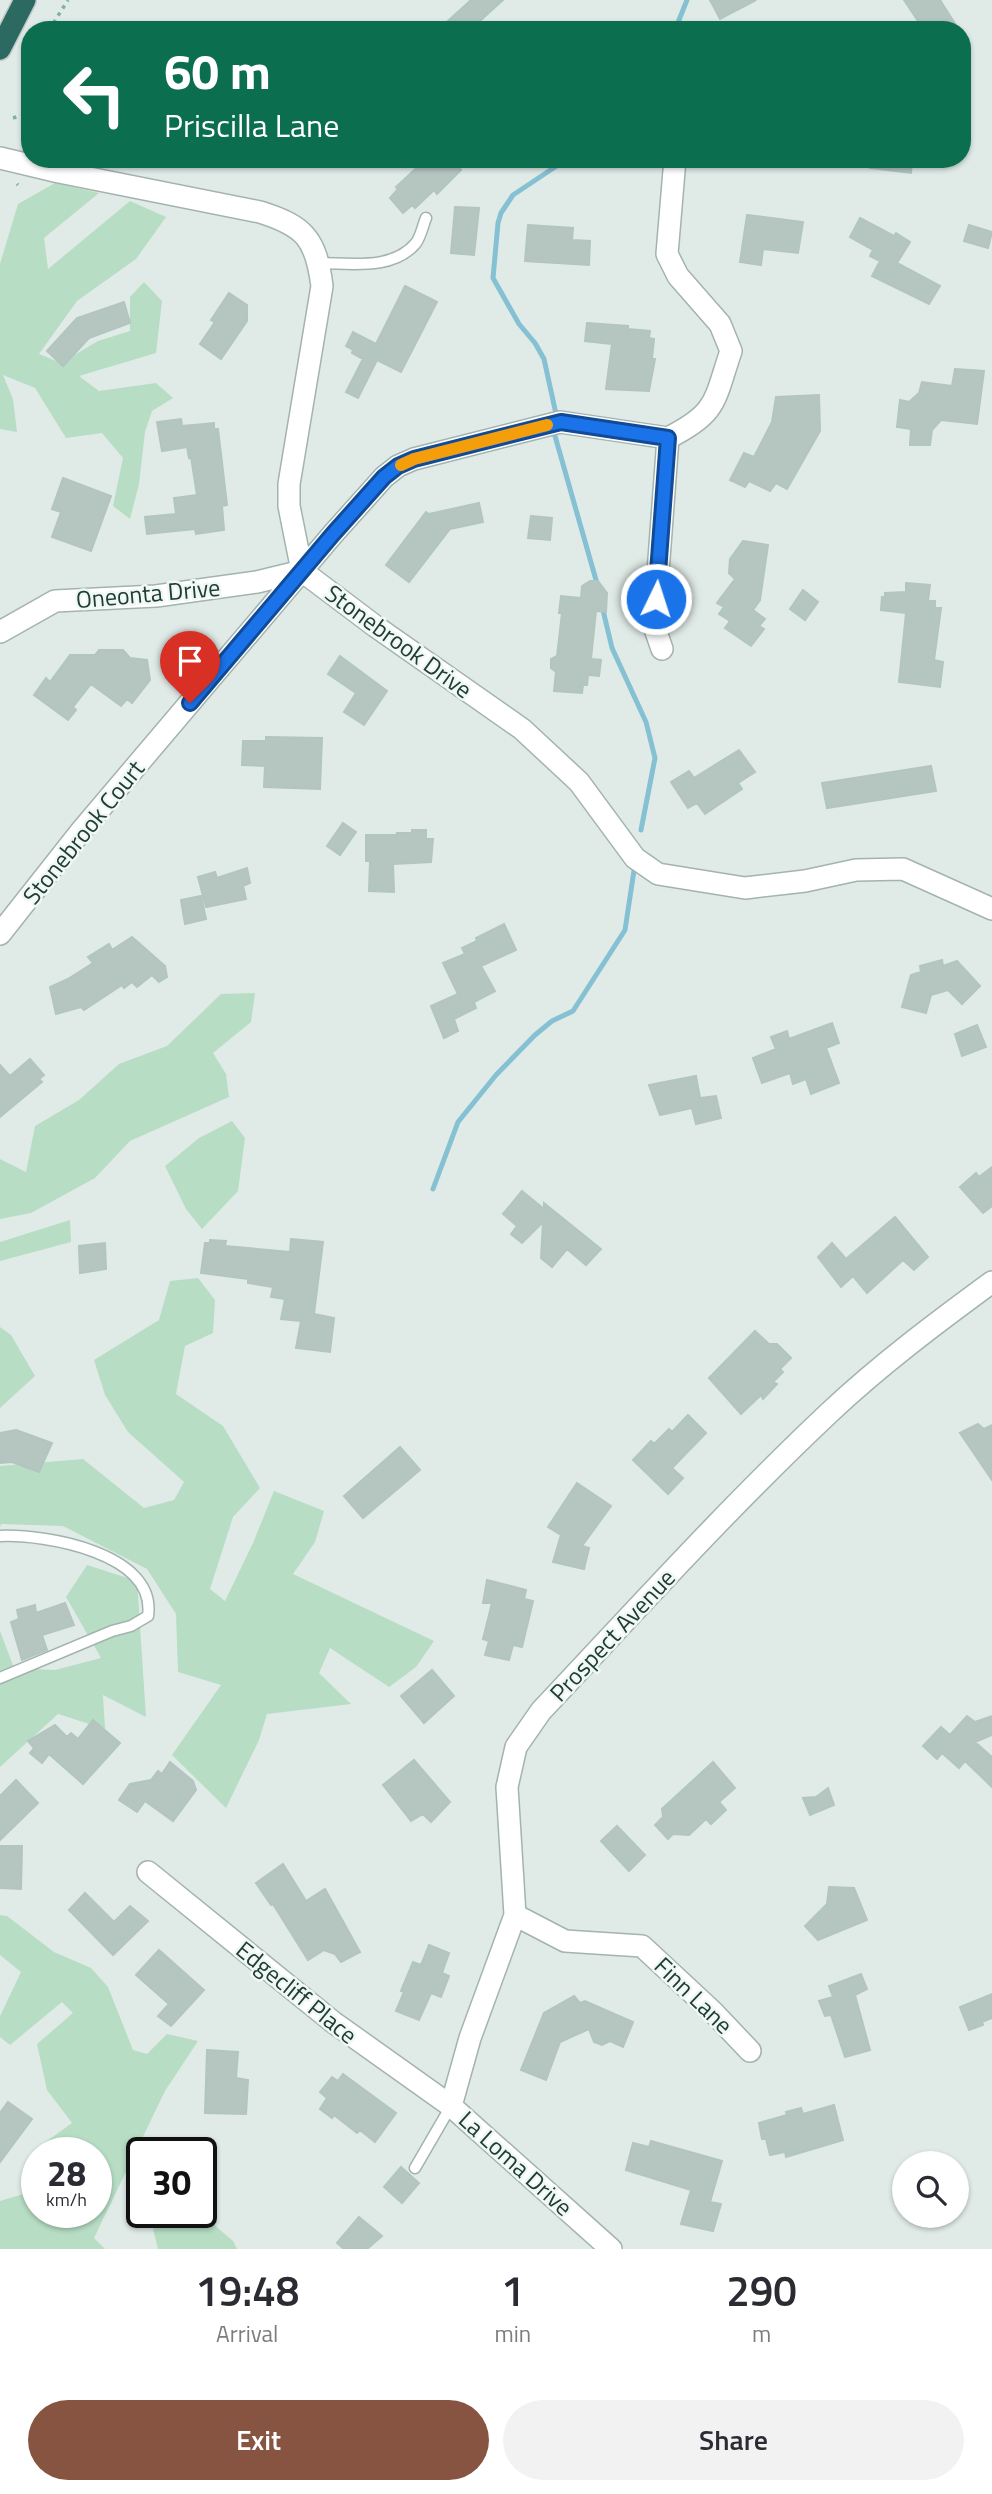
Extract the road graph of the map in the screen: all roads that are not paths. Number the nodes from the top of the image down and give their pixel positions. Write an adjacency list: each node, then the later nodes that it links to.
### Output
1 (25, 0): 2 (highway)
2 (0, 49)
3 (0, 158): 4 (street, Stonebrook Drive)
4 (21, 163)
5 (39, 168): 8 (street, Stonebrook Drive)
6 (674, 168): 9 (street)
7 (426, 218): 8 (lane)
8 (318, 263): 10 (street, Stonebrook Drive)
9 (668, 438): 10 (street, Stonebrook Court); 12 (street)
10 (302, 571): 11 (street, Oneonta Drive); 13 (street, Stonebrook Drive); 14 (street, Stonebrook Court)
11 (0, 632)
12 (662, 649)
13 (992, 909)
14 (0, 934)
15 (992, 1282): 19 (street, Prospect Avenue)
16 (0, 1536): 17 (lane)
17 (0, 1678)
18 (148, 1872): 21 (street, Edgecliff Place)
19 (515, 1915): 20 (street, Finn Lane); 21 (street, Prospect Avenue)
20 (750, 2051)
21 (451, 2106): 22 (lane); 23 (street, La Loma Drive)
22 (415, 2168)
23 (611, 2249)

